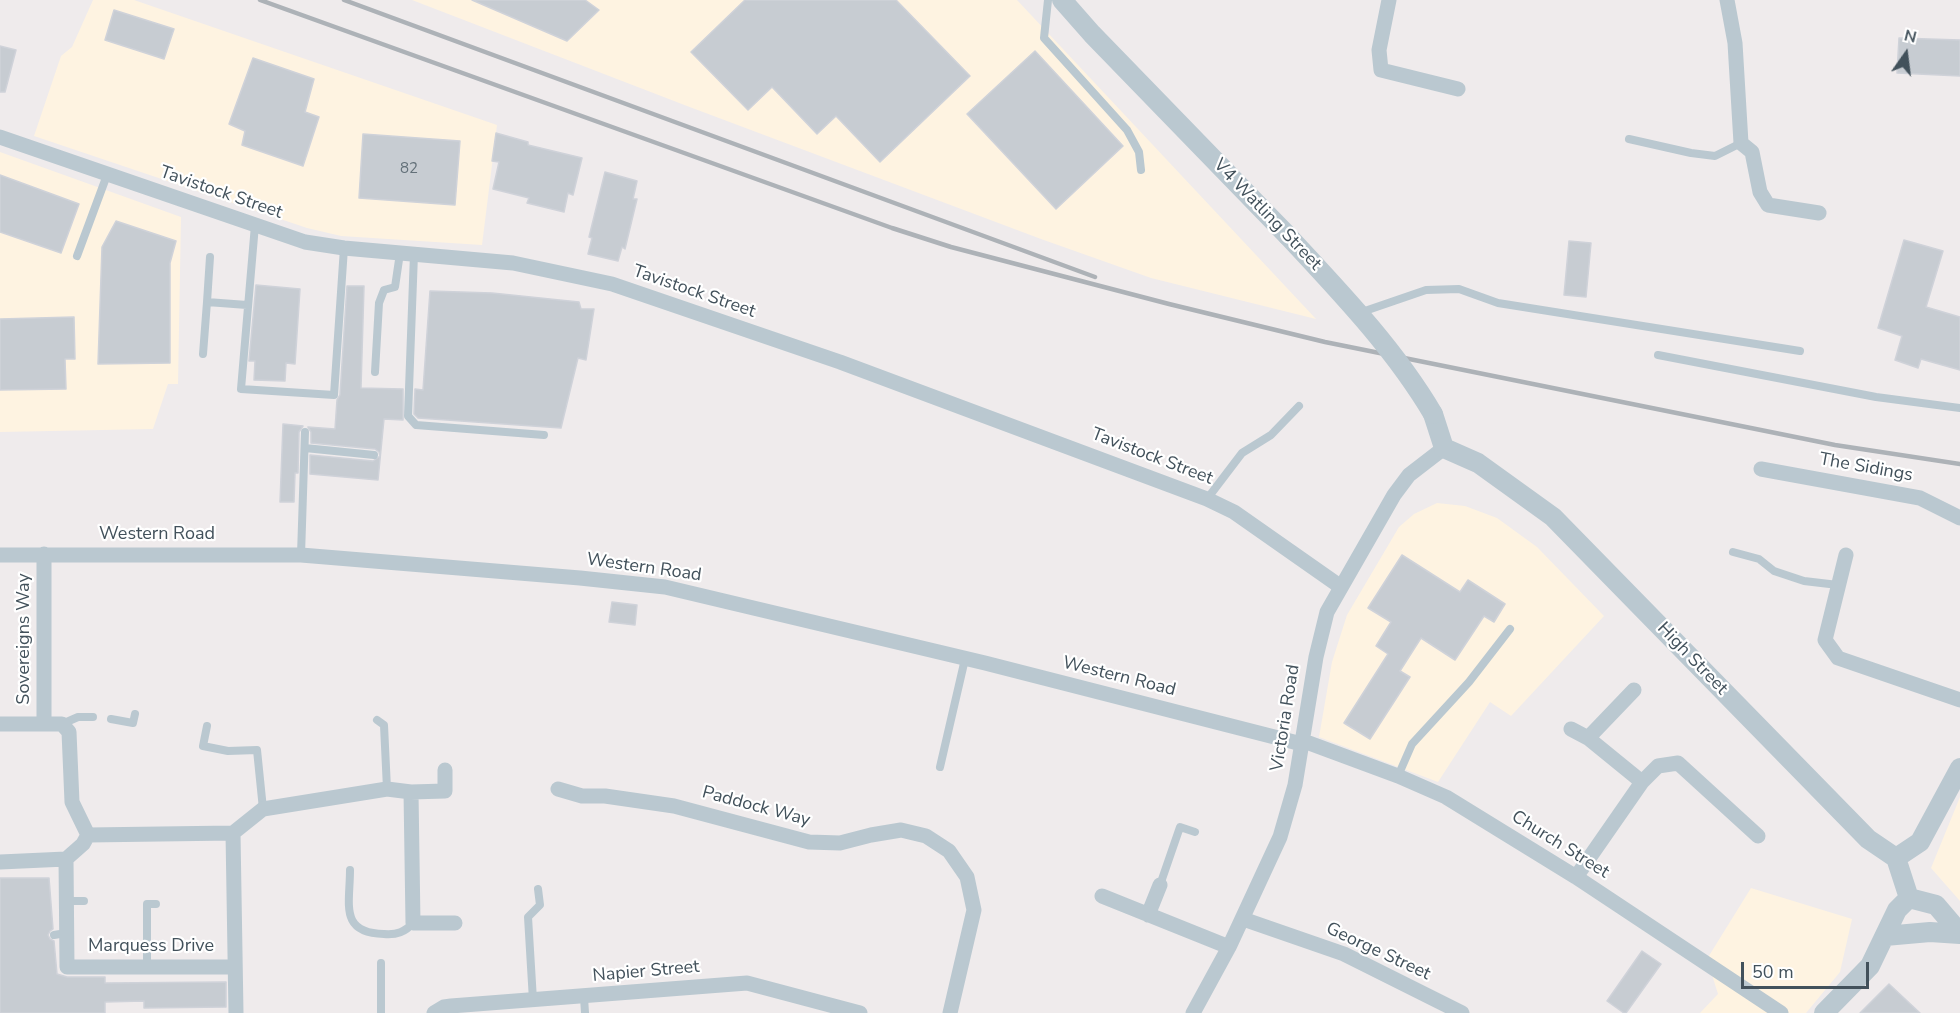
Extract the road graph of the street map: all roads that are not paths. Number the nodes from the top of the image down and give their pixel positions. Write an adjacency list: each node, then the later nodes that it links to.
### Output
1 (1048, 0): 9 (lane)
2 (1062, 0): 19 (street, V4 Watling Street, bridge)
3 (1389, 0): 5 (street)
4 (1727, 0): 8 (street)
5 (1458, 89)
6 (0, 137): 10 (street, Tavistock Street)
7 (1629, 139): 8 (lane)
8 (1741, 143): 11 (street)
9 (1141, 170)
10 (107, 175): 12 (street, Tavistock Street); 15 (lane)
11 (1819, 213)
12 (255, 225): 13 (street, Tavistock Street); 18 (lane)
13 (344, 248): 14 (street, Tavistock Street); 18 (lane)
14 (407, 254): 23 (lane); 27 (lane); 32 (street, Tavistock Street)
15 (77, 256)
16 (210, 257): 17 (lane)
17 (207, 302): 18 (lane); 21 (lane)
18 (248, 305)
19 (1359, 313): 20 (lane); 29 (street, V4 Watling Street, bridge)
20 (1800, 351)
21 (202, 354)
22 (1658, 355): 25 (lane)
23 (375, 372)
24 (1299, 406): 32 (lane)
25 (1960, 408)
26 (305, 432): 28 (lane)
27 (544, 435)
28 (305, 448): 30 (lane); 37 (lane)
29 (1444, 448): 40 (street, Victoria Road); 69 (street, High Street)
30 (374, 455)
31 (1761, 469): 33 (street, The Sidings)
32 (1207, 499): 40 (street, Tavistock Street)
33 (1960, 518)
34 (1733, 552): 39 (lane)
35 (44, 554): 36 (street, Western Road); 37 (street, Western Road); 50 (street, Sovereigns Way)
36 (0, 555)
37 (302, 555): 42 (street, Western Road)
38 (1846, 555): 39 (street)
39 (1838, 585): 44 (street)
40 (1341, 587): 55 (street, Victoria Road)
41 (1510, 629): 59 (lane)
42 (965, 659): 55 (street, Western Road); 56 (lane)
43 (1634, 690): 54 (street)
44 (1960, 700)
45 (135, 714): 47 (lane)
46 (93, 717): 51 (lane)
47 (111, 719)
48 (377, 720): 61 (lane)
49 (0, 724): 50 (street)
50 (44, 724): 51 (street)
51 (62, 724): 68 (street)
52 (207, 726): 64 (lane)
53 (1571, 729): 54 (street)
54 (1587, 738): 60 (street)
55 (1302, 743): 59 (street, Church Street); 82 (street, Victoria Road)
56 (940, 767)
57 (445, 770): 63 (street)
58 (1960, 770): 69 (street)
59 (1398, 776): 73 (street, Church Street)
60 (1642, 782): 67 (street); 73 (street)
61 (387, 789): 63 (street); 64 (street)
62 (558, 789): 98 (street, Paddock Way)
63 (411, 792): 83 (street)
64 (263, 809): 66 (street)
65 (1195, 832): 74 (lane)
66 (233, 834): 68 (street); 89 (street, Marquess Drive)
67 (1758, 836)
68 (86, 839): 70 (street)
69 (1896, 858): 77 (street)
70 (66, 860): 71 (street); 78 (street)
71 (0, 862)
72 (350, 870): 83 (lane)
73 (1576, 878): 101 (street, Church Street)
74 (1160, 885): 81 (street)
75 (538, 889): 92 (lane)
76 (1102, 896): 81 (street)
77 (1909, 898): 85 (street); 86 (street)
78 (66, 901): 79 (lane); 90 (street, Marquess Drive)
79 (84, 901)
80 (156, 904): 90 (lane)
81 (1148, 915): 87 (street)
82 (1243, 919): 87 (street, Victoria Road); 100 (street, George Street)
83 (413, 923): 84 (street)
84 (455, 923)
85 (1960, 934): 86 (street)
86 (1885, 936): 102 (street)
87 (1229, 947): 99 (street, Victoria Road)
88 (381, 963): 94 (lane)
89 (236, 966): 90 (street, Marquess Drive); 93 (street, Marquess Drive)
90 (147, 967)
91 (584, 997): 92 (street, Napier Street); 96 (lane); 97 (street, Napier Street)
92 (533, 1000): 95 (street, Napier Street)
93 (236, 1013)
94 (381, 1013)
95 (434, 1013)
96 (585, 1013)
97 (860, 1013)
98 (950, 1013)
99 (1193, 1013)
100 (1461, 1013)
101 (1781, 1013)
102 (1824, 1013)

